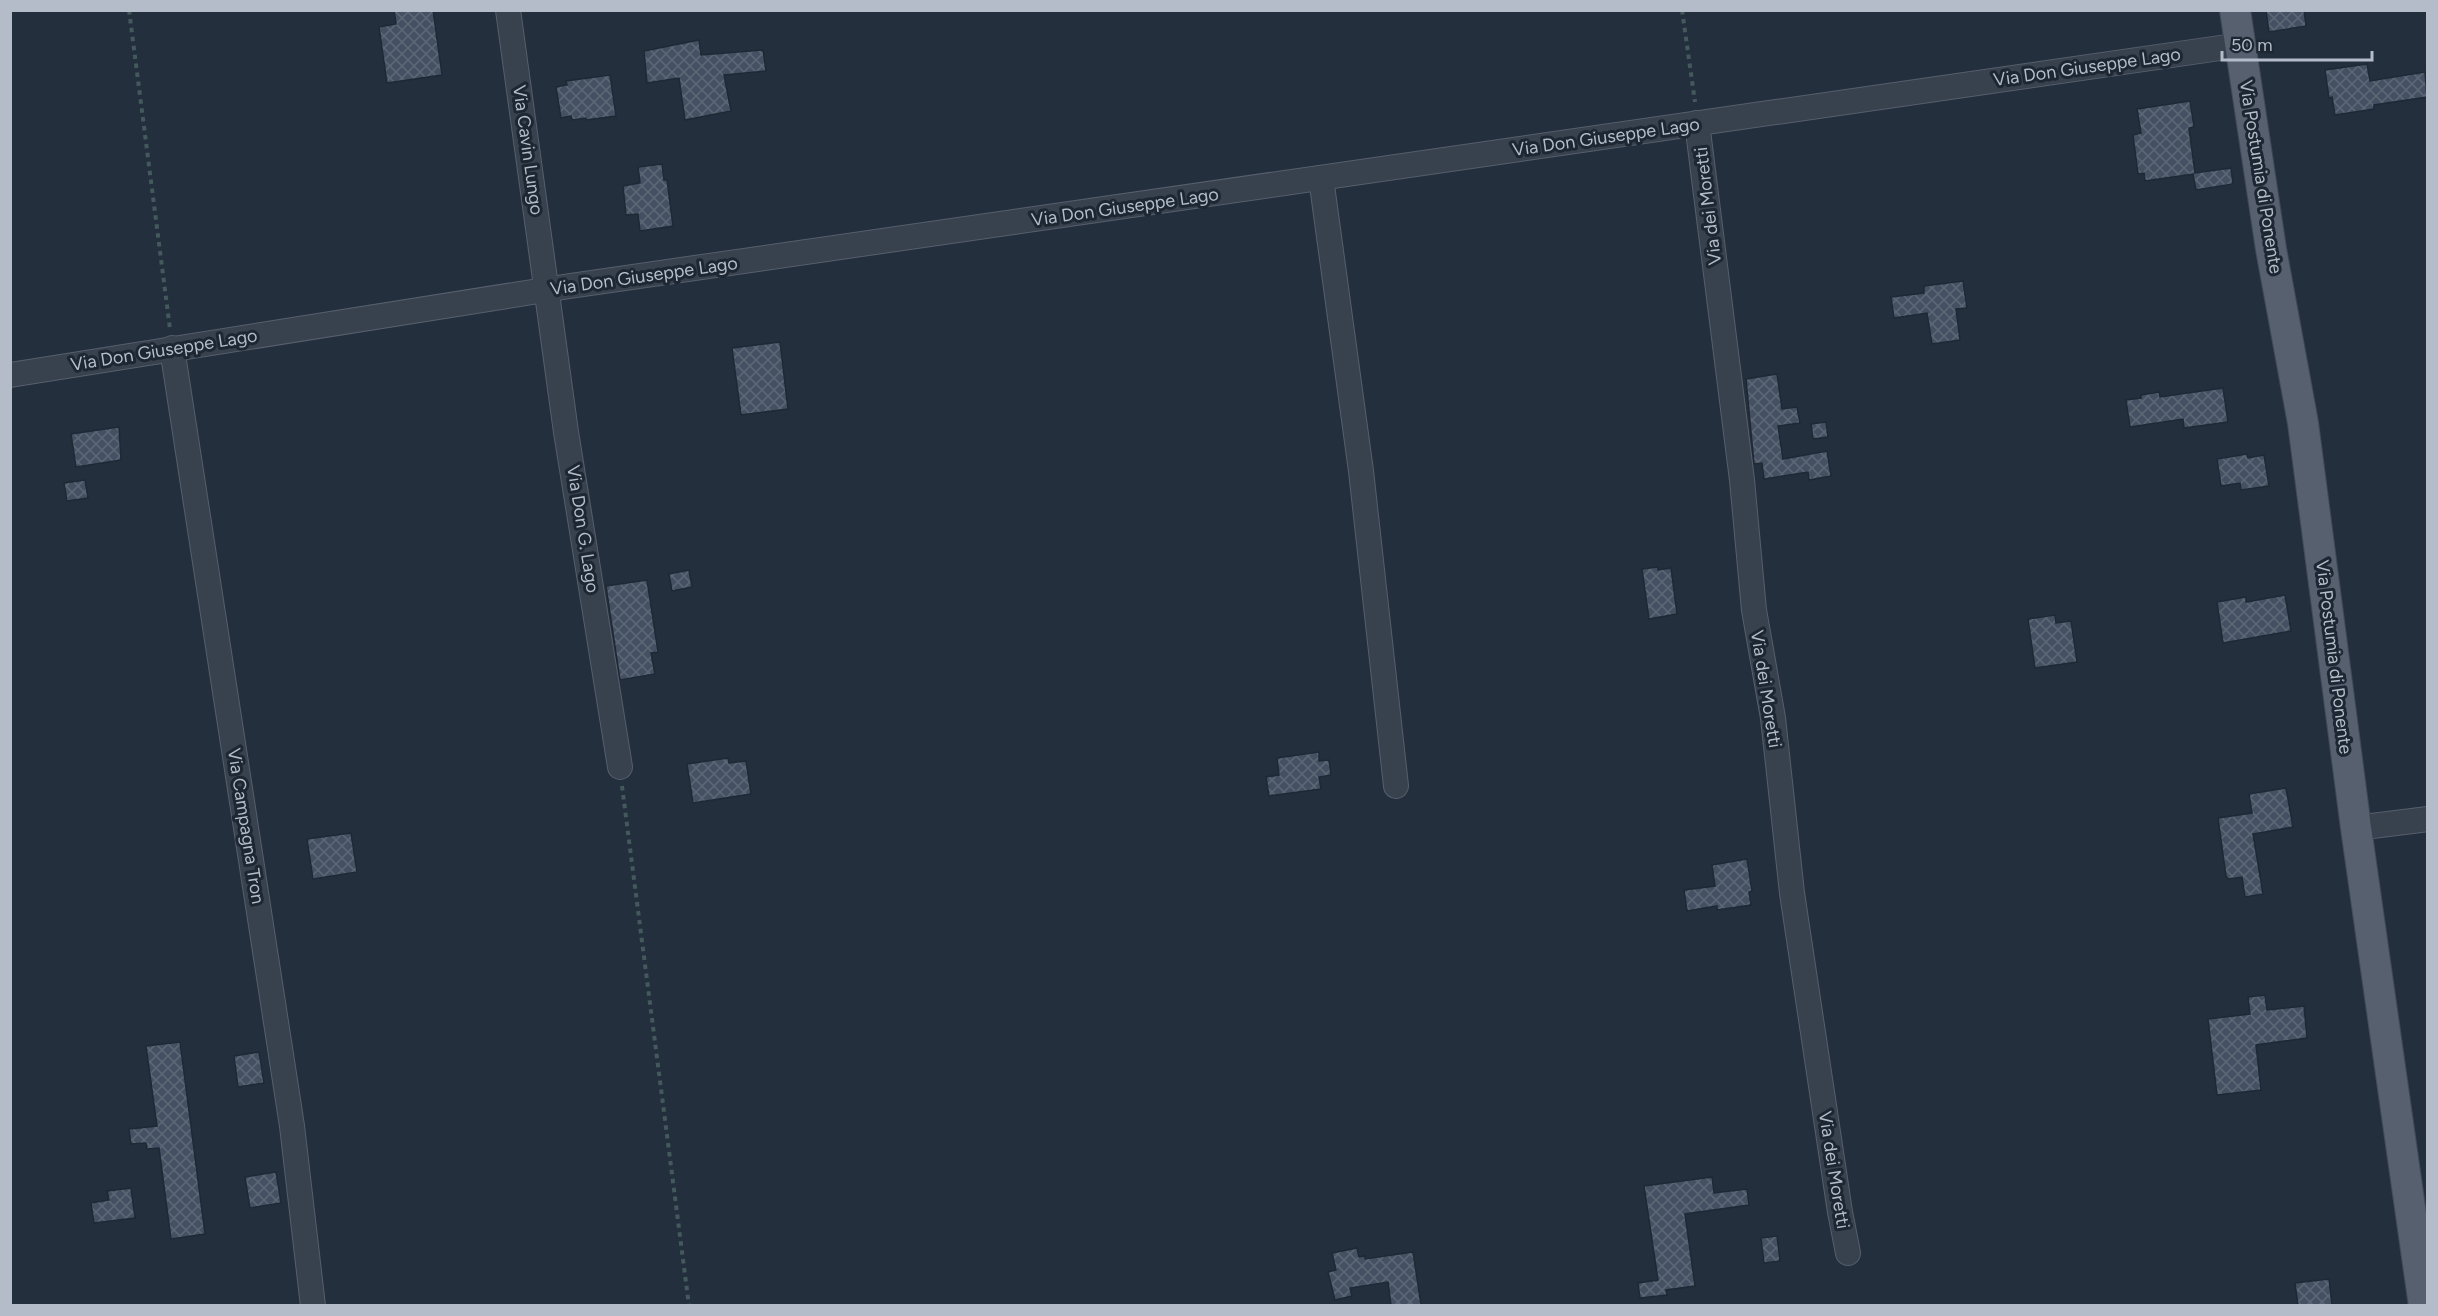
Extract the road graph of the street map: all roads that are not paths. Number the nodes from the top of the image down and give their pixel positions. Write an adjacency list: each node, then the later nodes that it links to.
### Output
1 (508, 10): 6 (street, Via Cavin Lungo)
2 (2235, 10): 3 (main road, Via Postumia di Ponente)
3 (2241, 45): 4 (street, Via Don Giuseppe Lago); 12 (main road, Via Postumia di Ponente)
4 (1697, 123): 5 (street, Via Don Giuseppe Lago); 13 (street, Via dei Moretti)
5 (1321, 178): 6 (street, Via Don Giuseppe Lago); 10 (street)
6 (547, 290): 7 (street, Via Don Giuseppe Lago); 9 (street, Via Don G. Lago)
7 (172, 348): 8 (street, Via Don Giuseppe Lago); 14 (street, Via Campagna Tron)
8 (10, 375)
9 (620, 767)
10 (1396, 786)
11 (2427, 819): 12 (street)
12 (2356, 828): 15 (main road, Via Postumia di Ponente)
13 (1848, 1253)
14 (313, 1305)
15 (2424, 1305)

